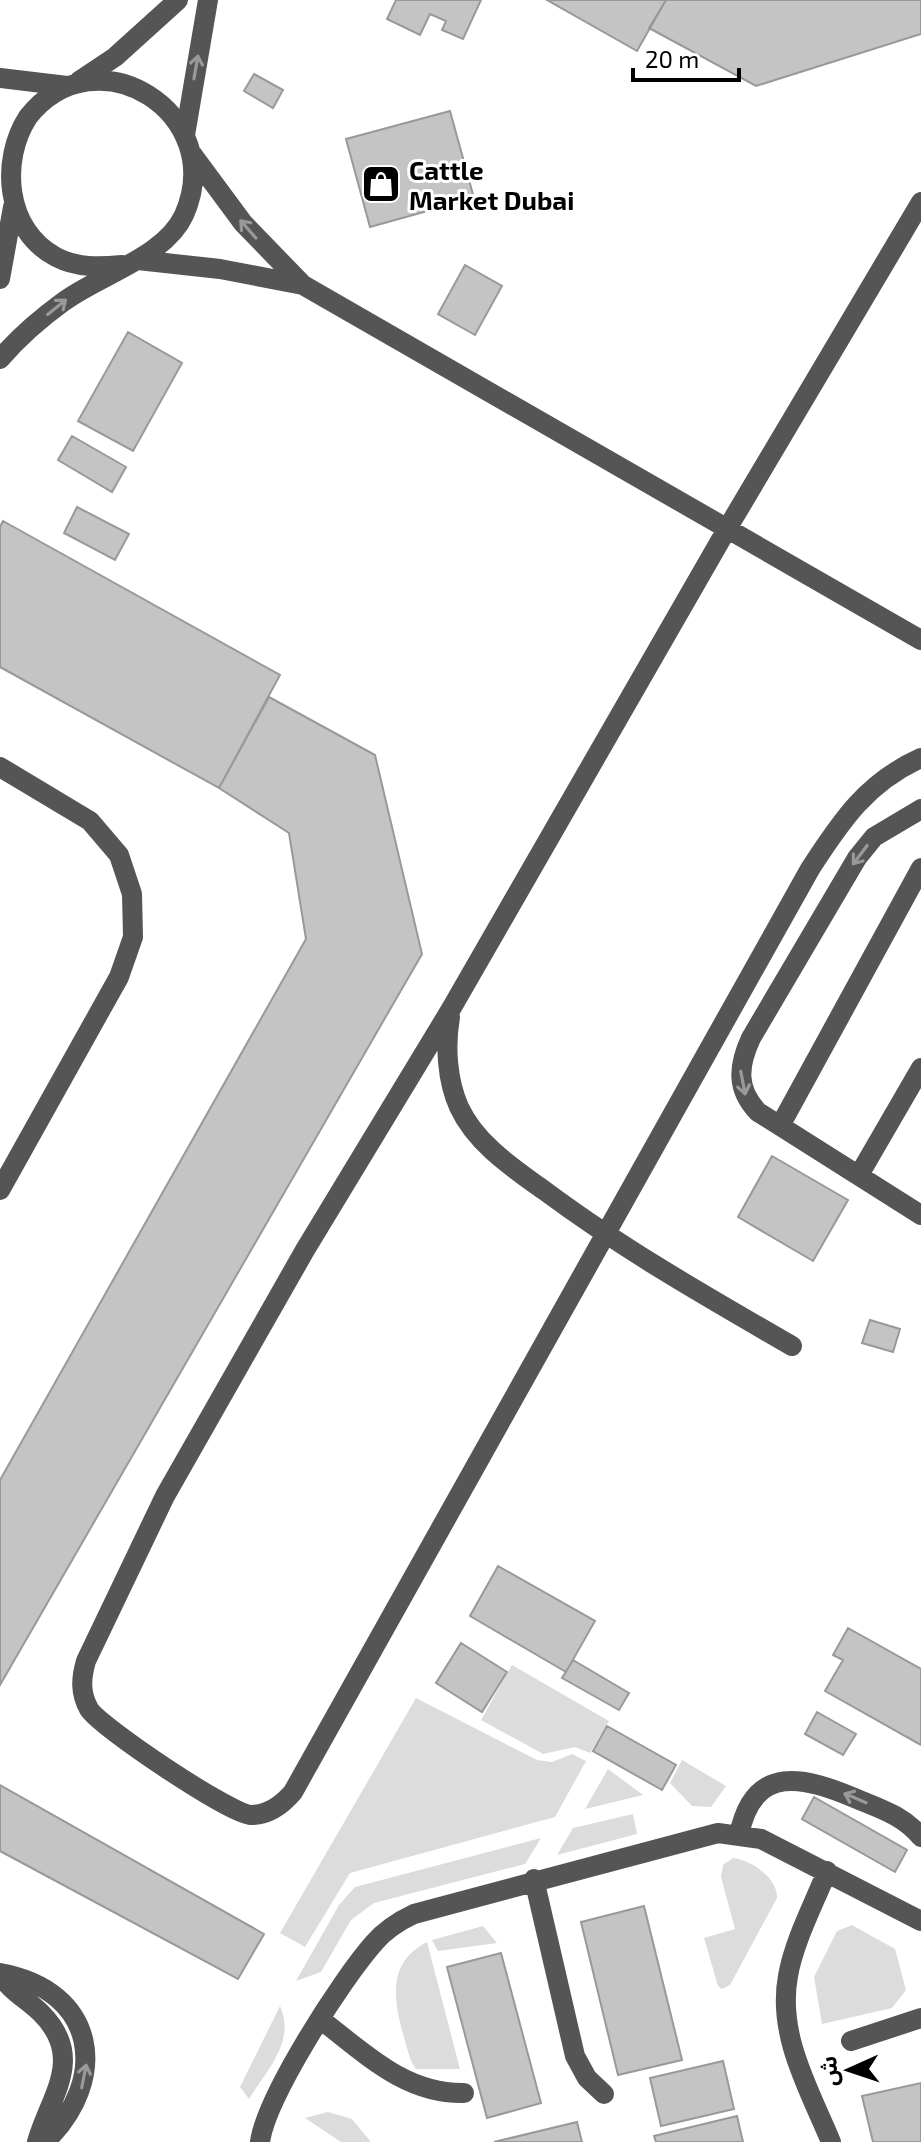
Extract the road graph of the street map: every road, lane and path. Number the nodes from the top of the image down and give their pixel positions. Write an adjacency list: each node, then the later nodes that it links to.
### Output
1 (178, 0): 4 (street)
2 (208, 0): 5 (street, one-way to 2)
3 (0, 78): 4 (street)
4 (71, 85): 5 (street); 6 (street)
5 (189, 145): 8 (street); 10 (street, one-way to 5)
6 (7, 194): 8 (street); 9 (street)
7 (921, 202): 12 (street)
8 (130, 263): 10 (street); 11 (street, one-way to 8)
9 (0, 279)
10 (303, 285): 12 (street)
11 (0, 359)
12 (727, 529): 13 (street); 18 (street)
13 (921, 640)
14 (921, 758): 24 (street)
15 (0, 767): 22 (street)
16 (921, 809): 20 (street, one-way to 20)
17 (921, 868): 20 (street)
18 (451, 1009): 24 (street); 24 (street)
19 (921, 1068): 21 (street)
20 (780, 1126): 21 (street)
21 (859, 1175): 23 (street)
22 (0, 1190)
23 (921, 1215)
24 (605, 1235): 25 (street)
25 (792, 1346)
26 (739, 1835): 27 (street, one-way to 26); 28 (street); 29 (street)
27 (921, 1837)
28 (827, 1871): 30 (street); 40 (street)
29 (534, 1879): 33 (street); 36 (street)
30 (921, 1920)
31 (0, 1974): 37 (street); 38 (street, one-way to 31)
32 (921, 2018): 34 (street)
33 (320, 2019): 35 (street); 39 (street)
34 (851, 2041)
35 (464, 2093)
36 (604, 2094)
37 (37, 2142)
38 (45, 2142)
39 (260, 2142)
40 (831, 2142)

